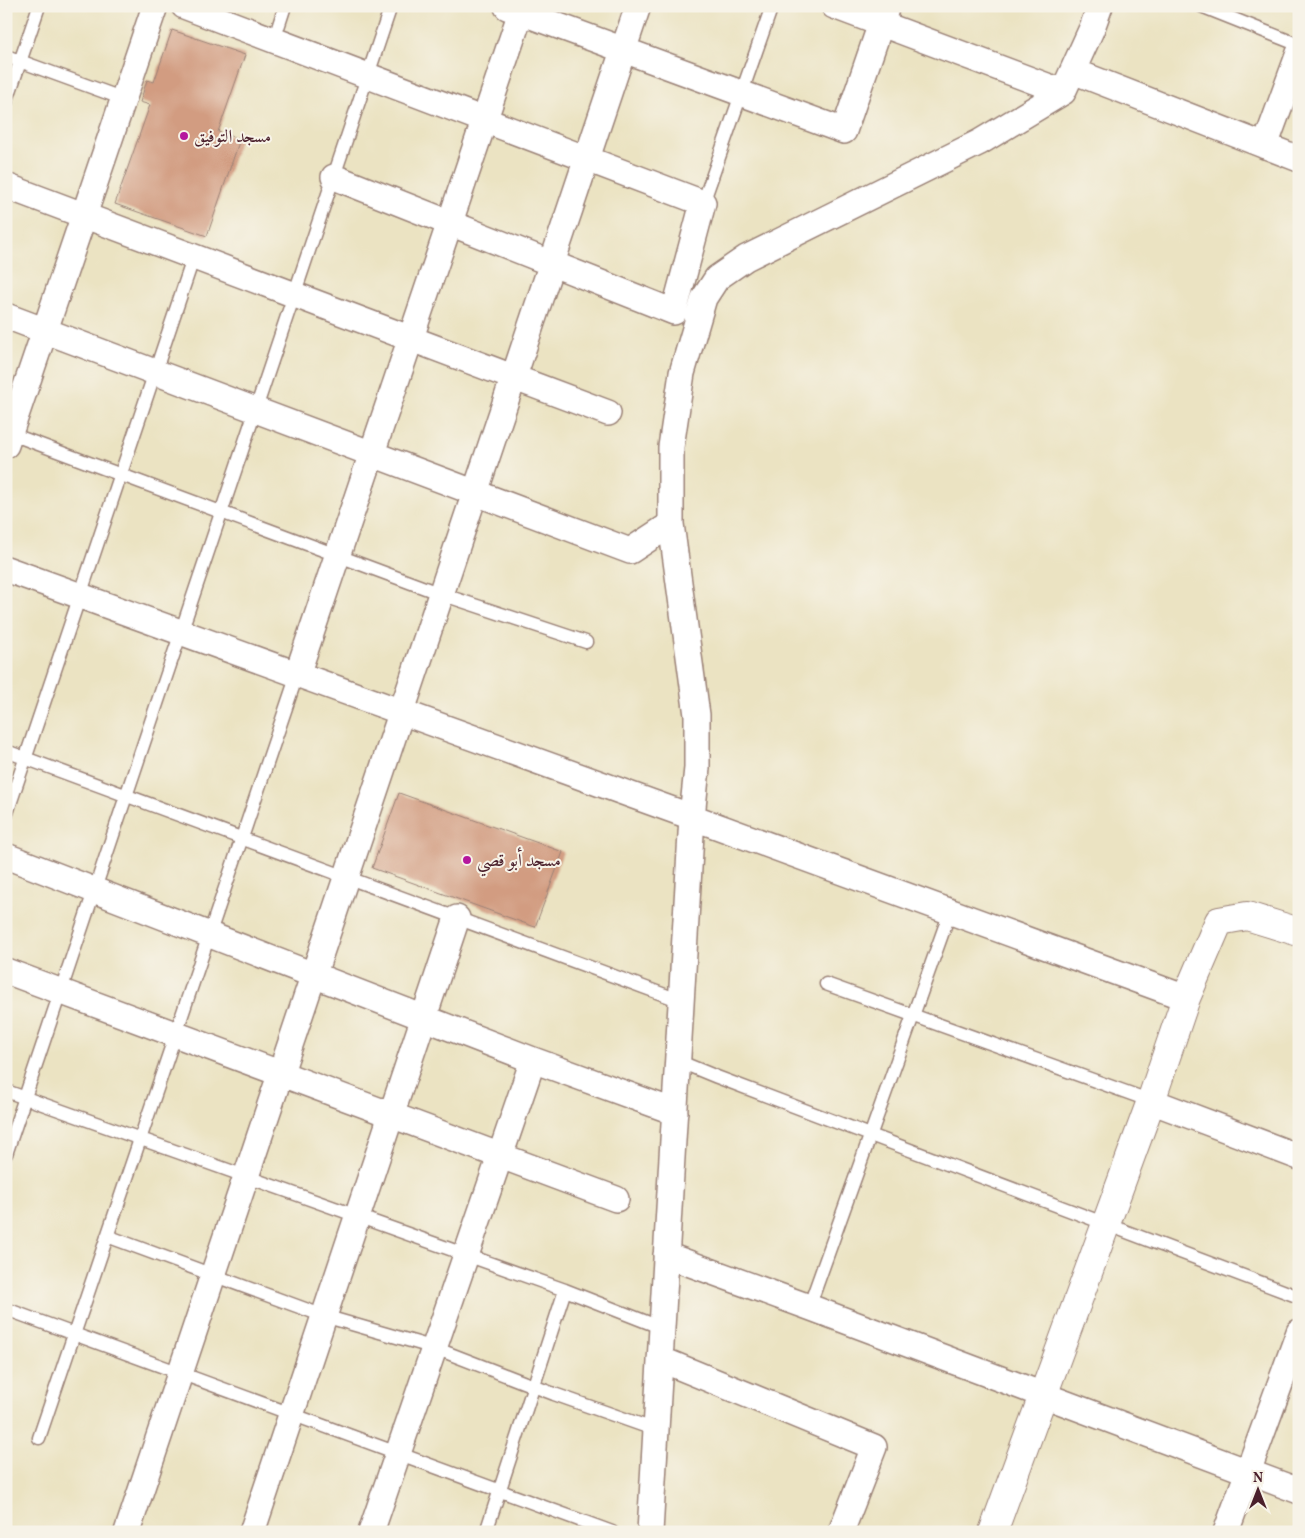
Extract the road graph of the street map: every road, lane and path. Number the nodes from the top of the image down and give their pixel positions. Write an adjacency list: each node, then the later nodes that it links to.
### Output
1 (39, 6): 18 (lane)
2 (155, 6): 22 (street)
3 (184, 6): 13 (street)
4 (285, 6): 13 (lane)
5 (391, 6): 19 (lane)
6 (638, 6): 15 (street)
7 (772, 6): 21 (lane)
8 (834, 6): 12 (street)
9 (1100, 6): 20 (street)
10 (1201, 6): 14 (lane)
11 (517, 8): 15 (street); 24 (street)
12 (884, 15): 20 (street); 21 (street)
13 (274, 40): 19 (street)
14 (1299, 44)
15 (624, 50): 21 (street); 26 (street)
16 (1299, 53): 25 (street)
17 (6, 56): 18 (lane)
18 (20, 61): 22 (lane); 23 (lane)
19 (368, 76): 24 (street); 28 (lane)
20 (1068, 81): 25 (street); 48 (street)
21 (742, 93): 30 (lane)
22 (124, 99): 31 (street)
23 (6, 103)
24 (484, 120): 26 (street); 32 (street)
25 (1265, 146): 27 (street)
26 (587, 159): 30 (street); 34 (street)
27 (1299, 159)
28 (334, 177): 32 (street); 35 (lane)
29 (6, 186): 31 (street)
30 (703, 203): 34 (street)
31 (84, 215): 33 (street); 37 (street)
32 (450, 222): 34 (street); 38 (street)
33 (194, 256): 35 (street); 39 (lane)
34 (552, 263): 40 (street)
35 (294, 295): 38 (street); 41 (lane)
36 (6, 316): 37 (street)
37 (45, 331): 39 (street); 43 (street)
38 (411, 338): 40 (street); 44 (street)
39 (155, 372): 41 (street); 45 (lane)
40 (514, 378): 42 (street); 46 (street)
41 (256, 410): 44 (street); 47 (lane)
42 (608, 413)
43 (8, 437): 45 (lane)
44 (371, 454): 46 (street); 49 (street)
45 (121, 475): 47 (lane); 52 (lane)
46 (475, 492): 48 (street); 51 (street)
47 (221, 513): 49 (lane); 53 (lane)
48 (671, 524): 61 (street)
49 (337, 555): 51 (lane); 55 (street)
50 (6, 569): 52 (street)
51 (441, 594): 54 (lane); 56 (street)
52 (80, 596): 53 (street); 58 (lane)
53 (181, 633): 55 (street); 59 (lane)
54 (586, 642)
55 (297, 675): 56 (street); 62 (lane)
56 (402, 713): 61 (street); 64 (street)
57 (6, 751): 58 (lane)
58 (26, 759): 59 (lane); 60 (lane)
59 (126, 796): 62 (lane); 65 (lane)
60 (6, 816)
61 (692, 816): 66 (street); 75 (street)
62 (242, 838): 64 (lane); 69 (lane)
63 (6, 856): 65 (street)
64 (347, 877): 67 (lane); 71 (street)
65 (94, 891): 69 (street); 73 (lane)
66 (950, 912): 74 (street); 76 (lane)
67 (457, 918): 75 (lane); 77 (street)
68 (1299, 932): 74 (street)
69 (210, 934): 71 (street); 78 (lane)
70 (6, 971): 73 (street)
71 (314, 975): 77 (street); 81 (street)
72 (826, 984): 76 (lane)
73 (61, 992): 78 (street); 83 (lane)
74 (1186, 998): 84 (street)
75 (681, 1001): 80 (street)
76 (913, 1016): 84 (lane); 87 (lane)
77 (424, 1017): 79 (street); 86 (street)
78 (175, 1034): 81 (street); 88 (lane)
79 (533, 1060): 85 (street); 90 (street)
80 (678, 1060): 85 (street); 87 (lane)
81 (281, 1074): 86 (street); 92 (street)
82 (6, 1091): 83 (lane)
83 (25, 1097): 88 (lane); 89 (lane)
84 (1151, 1101): 91 (street); 95 (street)
85 (675, 1112): 98 (street)
86 (391, 1115): 90 (street); 94 (street)
87 (870, 1135): 95 (lane); 102 (lane)
88 (140, 1138): 92 (lane); 96 (lane)
89 (6, 1154)
90 (500, 1155): 93 (street); 97 (street)
91 (1299, 1157)
92 (246, 1176): 94 (lane); 99 (street)
93 (616, 1199)
94 (358, 1216): 97 (lane); 104 (street)
95 (1106, 1224): 101 (lane); 112 (street)
96 (107, 1236): 99 (lane); 107 (lane)
97 (466, 1254): 100 (lane); 108 (street)
98 (666, 1255): 102 (street); 105 (street)
99 (213, 1275): 104 (lane); 110 (street)
100 (565, 1290): 105 (lane); 111 (lane)
101 (1299, 1297)
102 (809, 1306): 112 (street)
103 (6, 1310): 107 (lane)
104 (324, 1316): 108 (lane); 113 (street)
105 (662, 1328): 109 (street)
106 (1299, 1332): 117 (street)
107 (74, 1334): 110 (lane); 115 (lane)
108 (434, 1348): 111 (lane); 116 (street)
109 (660, 1359): 114 (street); 126 (street)
110 (180, 1374): 113 (lane); 121 (street)
111 (532, 1386): 114 (lane); 119 (lane)
112 (1044, 1395): 117 (street); 127 (street)
113 (292, 1414): 116 (lane); 122 (street)
114 (656, 1430): 125 (street)
115 (39, 1438)
116 (398, 1454): 119 (lane); 123 (street)
117 (1248, 1472): 118 (street); 128 (street)
118 (1299, 1491)
119 (499, 1492): 120 (lane); 124 (lane)
120 (606, 1530)
121 (127, 1532)
122 (252, 1532)
123 (371, 1532)
124 (486, 1532)
125 (650, 1532)
126 (841, 1532)
127 (994, 1532)
128 (1226, 1532)

